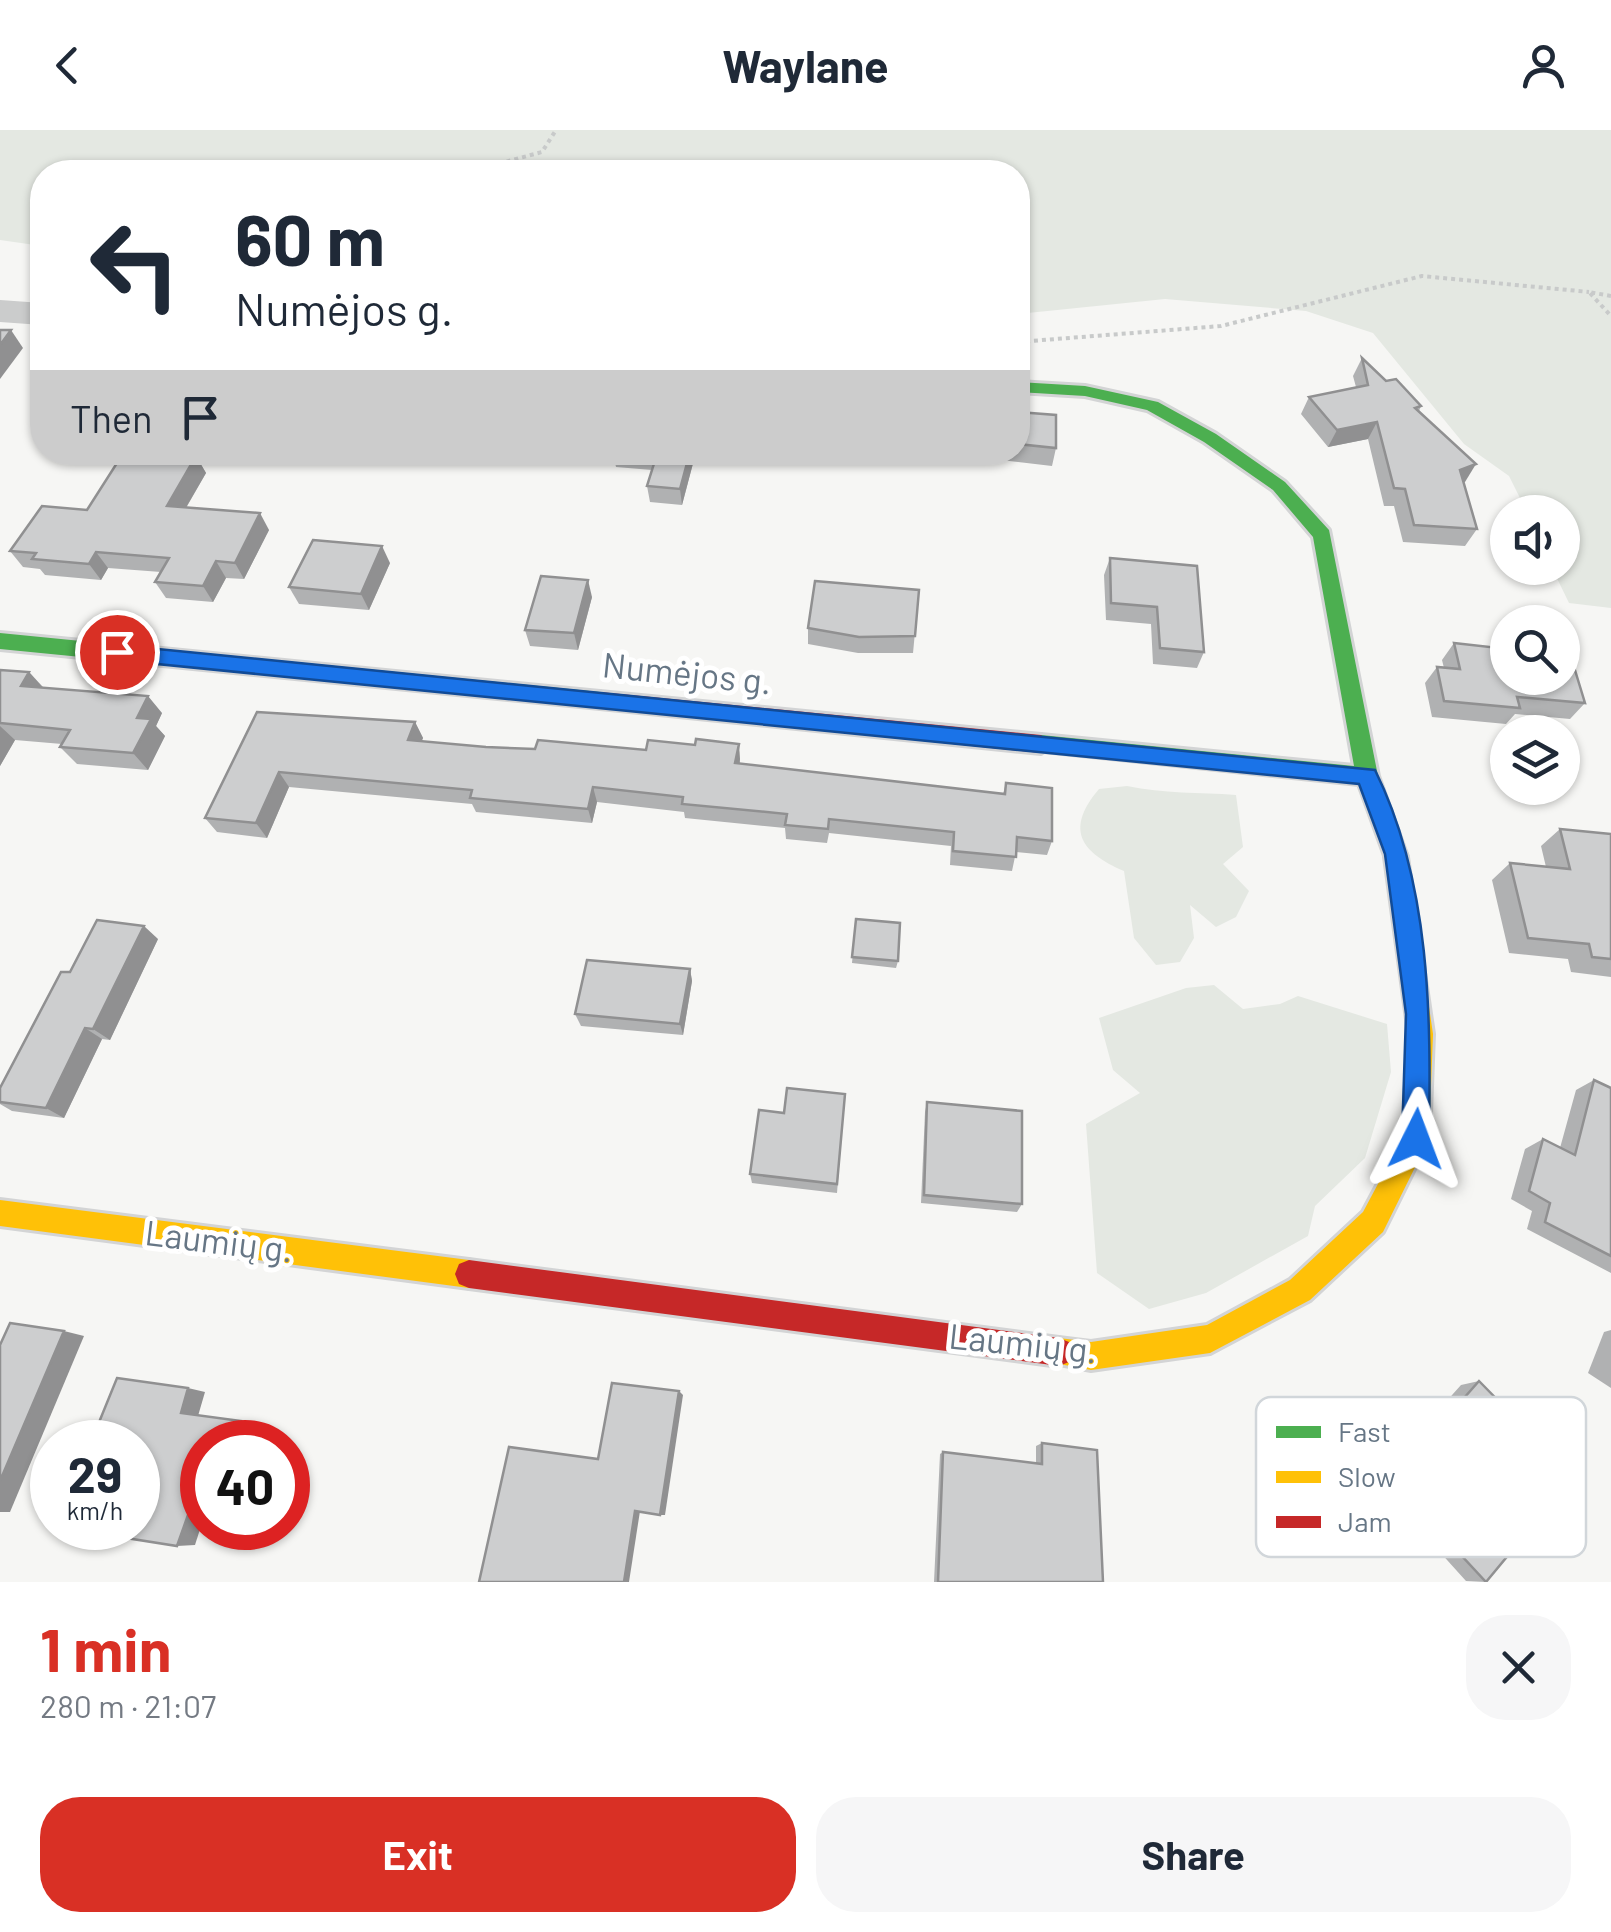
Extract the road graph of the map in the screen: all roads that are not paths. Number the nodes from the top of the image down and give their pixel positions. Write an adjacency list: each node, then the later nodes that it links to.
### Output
1 (0, 311): 2 (street)
2 (30, 313)
3 (1030, 387): 5 (street, Laumių g.)
4 (0, 640): 5 (street, Numėjos g.)
5 (1367, 776): 6 (street, Laumių g.)
6 (0, 1213)

